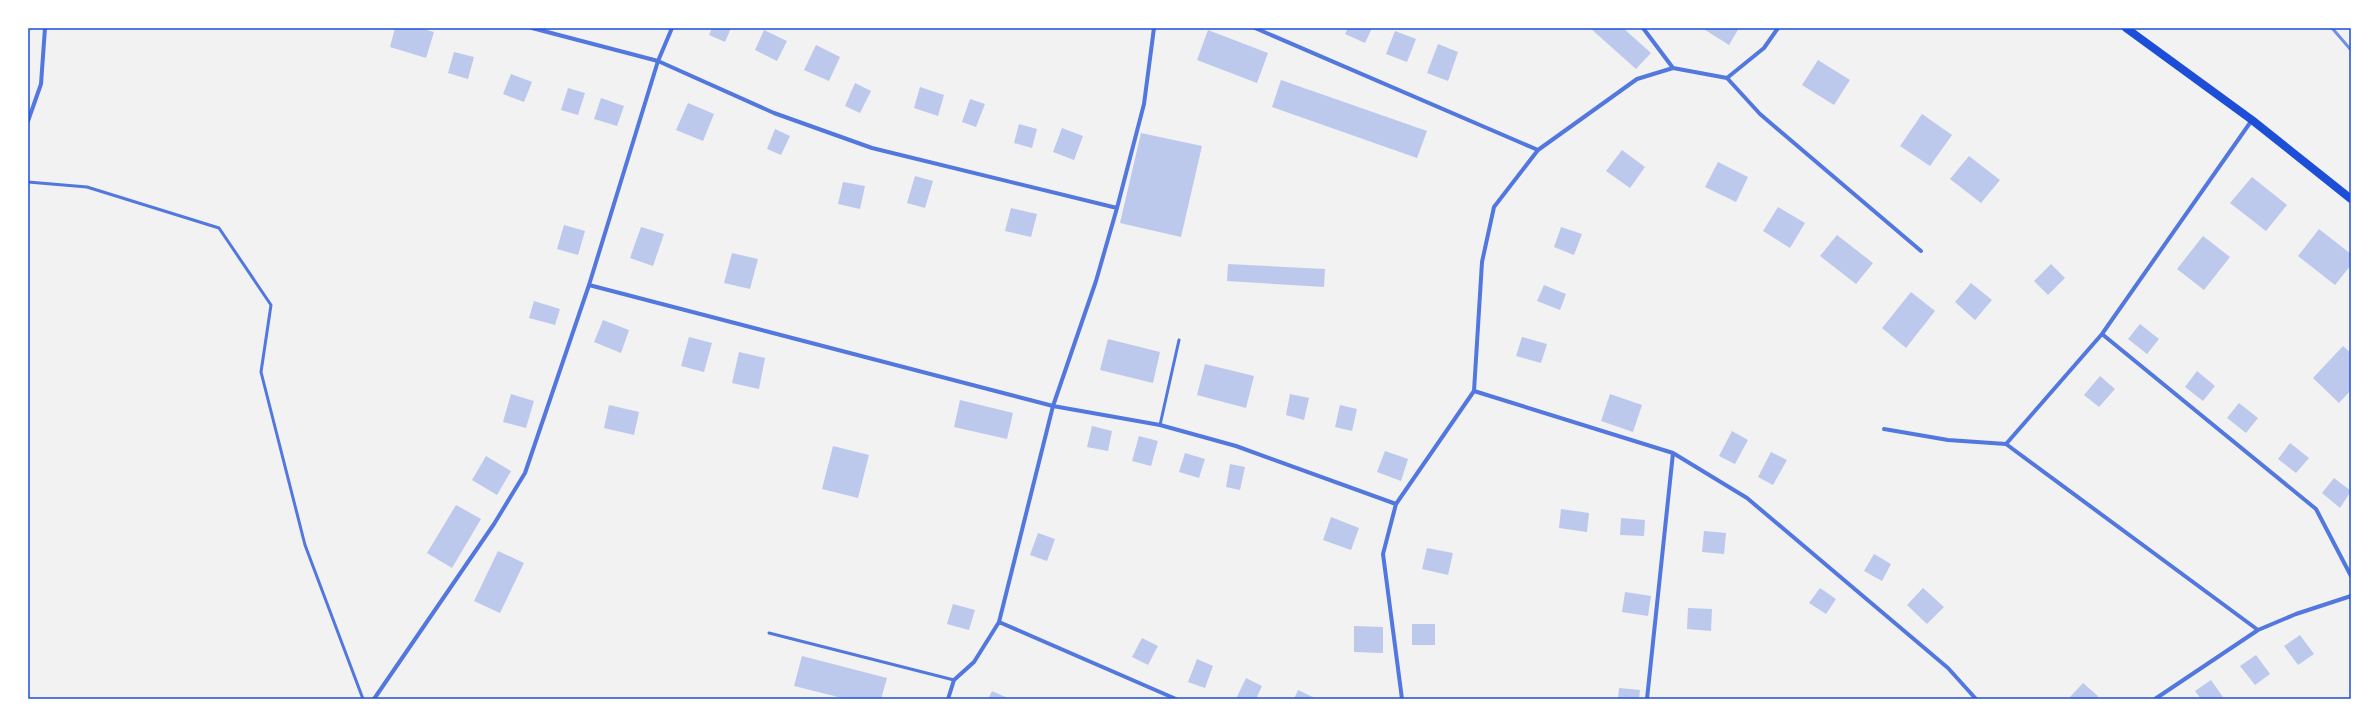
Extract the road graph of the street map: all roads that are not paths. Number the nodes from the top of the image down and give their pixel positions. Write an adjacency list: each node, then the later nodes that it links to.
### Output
1 (45, 28): 13 (street)
2 (532, 28): 9 (street)
3 (672, 28): 9 (street)
4 (1154, 28): 17 (street)
5 (1255, 28): 14 (street)
6 (1643, 28): 10 (street)
7 (1778, 28): 11 (street)
8 (2126, 28): 12 (main road)
9 (658, 61): 17 (street); 19 (street)
10 (1673, 68): 11 (street); 14 (street)
11 (1727, 78): 18 (street)
12 (2252, 120): 16 (main road); 20 (street)
13 (28, 121)
14 (1538, 150): 22 (street)
15 (28, 182): 35 (lane)
16 (2351, 199)
17 (1117, 208): 23 (street)
18 (1921, 251)
19 (589, 285): 23 (street); 36 (street)
20 (2102, 334): 26 (street); 29 (street)
21 (1179, 340): 24 (lane)
22 (1474, 391): 27 (street); 28 (street)
23 (1053, 406): 24 (street); 31 (street)
24 (1160, 425): 28 (street)
25 (1884, 429): 26 (street)
26 (2006, 444): 32 (street)
27 (1673, 453): 40 (street); 41 (street)
28 (1396, 504): 39 (street)
29 (2351, 576)
30 (2351, 596): 32 (street)
31 (999, 622): 34 (street); 38 (street)
32 (2258, 630): 42 (street)
33 (769, 633): 34 (lane)
34 (954, 680): 37 (street)
35 (363, 699)
36 (374, 699)
37 (948, 699)
38 (1176, 699)
39 (1402, 699)
40 (1647, 699)
41 (1976, 699)
42 (2155, 699)

